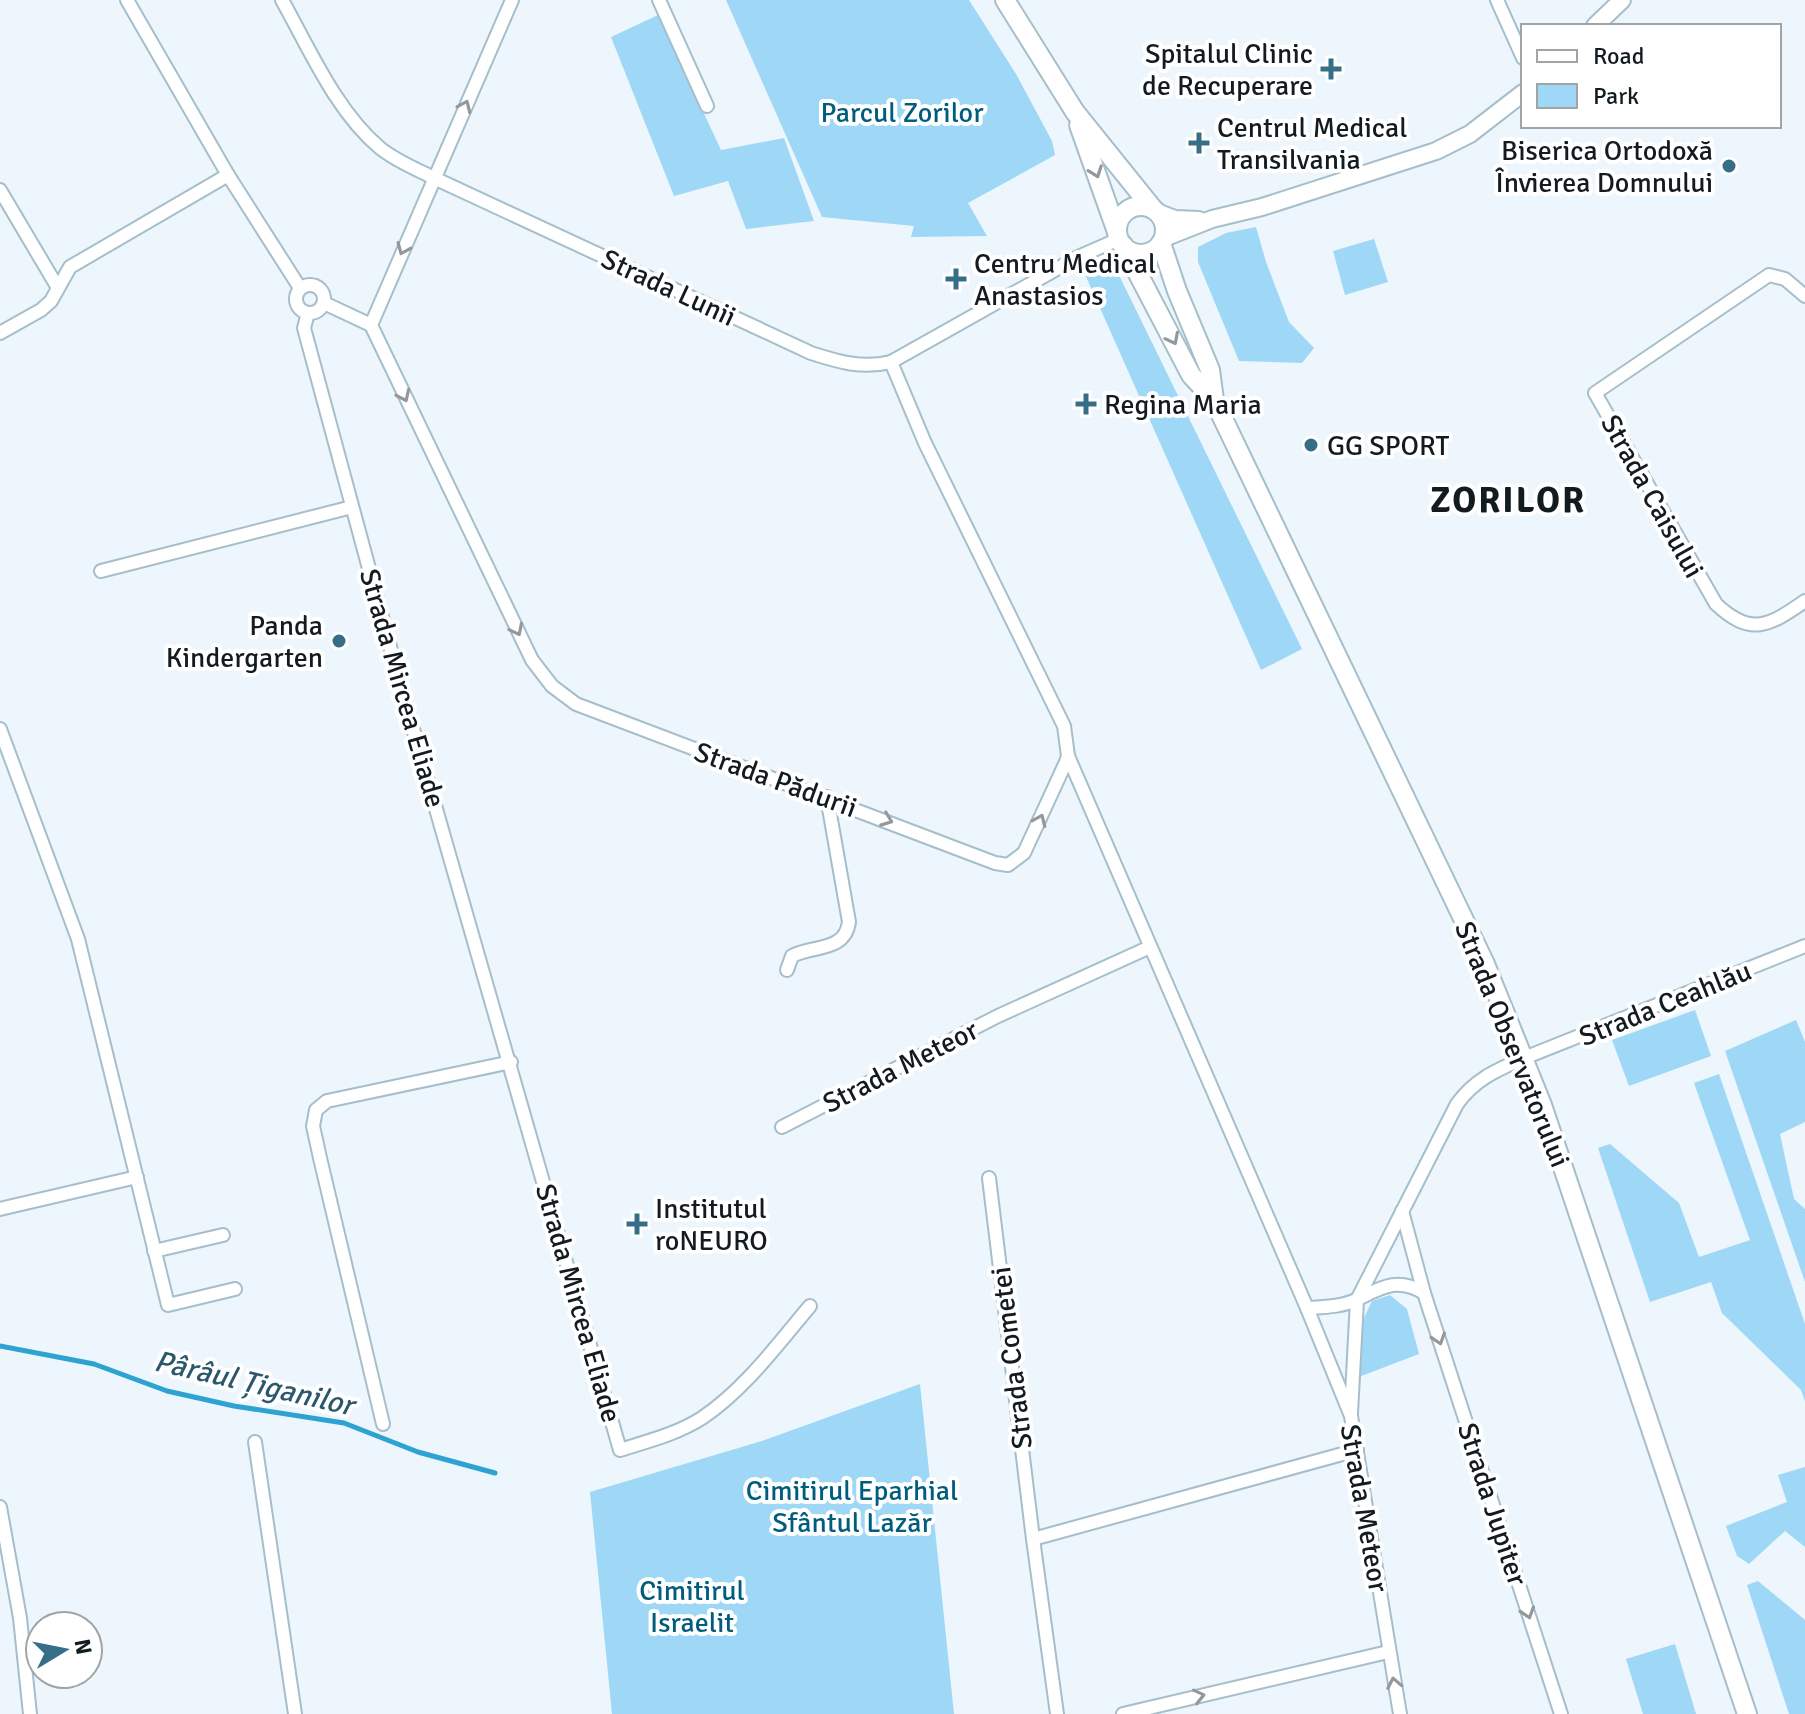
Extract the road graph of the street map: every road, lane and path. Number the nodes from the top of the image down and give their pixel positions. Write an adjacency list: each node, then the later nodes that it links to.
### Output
1 (127, 0): 13 (street, Strada Mircea Eliade)
2 (282, 0): 14 (street, Strada Lunii)
3 (512, 0): 14 (street, one-way to 3)
4 (659, 0): 11 (street)
5 (1005, 0): 12 (main road, Strada Observatorului)
6 (1497, 0): 9 (street)
7 (1622, 0): 8 (street)
8 (1597, 24)
9 (1521, 54)
10 (1521, 95): 17 (street)
11 (707, 106)
12 (1075, 112): 16 (main road, Strada Observatorului); 19 (main road, Strada Observatorului, one-way to 19)
13 (228, 175): 22 (street); 23 (street, Strada Mircea Eliade)
14 (434, 178): 27 (street, one-way to 27); 29 (street, Strada Lunii)
15 (0, 190): 22 (street)
16 (1156, 211): 17 (street); 19 (main road); 20 (main road)
17 (1212, 219): 18 (street)
18 (1189, 228): 20 (street); 21 (street)
19 (1120, 239): 20 (main road); 29 (street, Strada Lunii); 30 (main road, Strada Observatorului, one-way to 30)
20 (1163, 241): 21 (main road, Strada Observatorului)
21 (1168, 267): 30 (main road, Strada Observatorului)
22 (58, 288): 28 (street)
23 (300, 288): 25 (street, Strada Mircea Eliade); 26 (street, Strada Mircea Eliade)
24 (1805, 296): 33 (street, Strada Caisului)
25 (324, 303): 26 (street); 27 (street, Strada Mircea Eliade)
26 (308, 313): 31 (street, Strada Mircea Eliade)
27 (371, 325): 36 (street, Strada Pădurii, one-way to 36)
28 (0, 333)
29 (891, 362): 35 (street)
30 (1214, 400): 40 (main road, Strada Observatorului)
31 (352, 507): 32 (street); 41 (street, Strada Mircea Eliade)
32 (101, 571)
33 (1805, 601)
34 (0, 729): 43 (street)
35 (1068, 756): 36 (street, Strada Pădurii, one-way to 35); 38 (street, Strada Meteor)
36 (827, 797): 39 (street)
37 (1805, 946): 40 (street, Strada Ceahlău)
38 (1150, 947): 42 (street, Strada Meteor); 53 (street, Strada Meteor)
39 (787, 970)
40 (1524, 1058): 46 (street); 67 (main road, Strada Observatorului)
41 (511, 1062): 52 (street, Strada Mircea Eliade); 55 (street)
42 (782, 1127)
43 (137, 1177): 45 (street); 48 (street)
44 (989, 1178): 59 (street, Strada Cometei)
45 (0, 1209)
46 (1402, 1211): 50 (street, Strada Jupiter); 51 (street)
47 (223, 1235): 48 (street)
48 (154, 1251): 49 (street)
49 (235, 1289)
50 (1424, 1293): 51 (street); 66 (street, Strada Jupiter, one-way to 66)
51 (1357, 1300): 53 (street); 54 (street)
52 (810, 1306)
53 (1307, 1308): 54 (street, Strada Meteor)
54 (1351, 1416): 57 (street, Strada Meteor)
55 (383, 1424)
56 (255, 1442): 62 (street)
57 (1357, 1450): 59 (street); 60 (street, Strada Meteor)
58 (0, 1507): 61 (street)
59 (1033, 1539): 63 (street, Strada Cometei)
60 (1388, 1652): 64 (street, one-way to 60); 65 (street, Strada Meteor, one-way to 60)
61 (30, 1714)
62 (295, 1714)
63 (1057, 1714)
64 (1123, 1714)
65 (1400, 1714)
66 (1561, 1714)
67 (1747, 1714)

